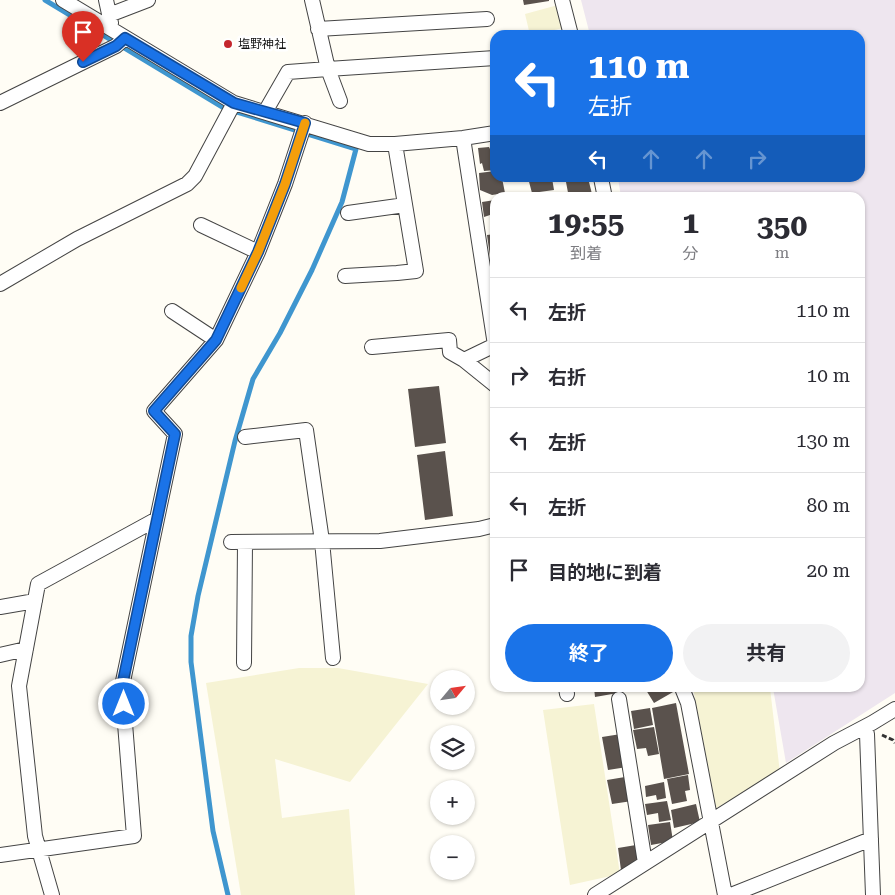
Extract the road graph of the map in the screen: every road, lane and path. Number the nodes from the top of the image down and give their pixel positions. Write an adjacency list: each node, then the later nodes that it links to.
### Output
1 (63, 0): 10 (street)
2 (106, 0): 6 (street)
3 (148, 0): 6 (street)
4 (312, 0): 8 (street)
5 (562, 0): 9 (street)
6 (109, 15): 10 (street)
7 (487, 19): 8 (street)
8 (318, 29): 12 (street)
9 (570, 30)
10 (119, 39): 14 (street); 15 (street)
11 (490, 58): 12 (street)
12 (328, 69): 13 (street); 16 (street)
13 (340, 101)
14 (0, 104)
15 (231, 108): 16 (street); 26 (street)
16 (265, 112): 17 (street)
17 (303, 129): 20 (street); 24 (street)
18 (490, 134): 19 (street)
19 (463, 138): 20 (street); 28 (street)
20 (394, 144): 21 (street)
21 (405, 205): 22 (street); 25 (street)
22 (348, 213)
23 (200, 225): 24 (street)
24 (258, 252): 29 (street)
25 (345, 276)
26 (0, 284)
27 (172, 311): 29 (street)
28 (490, 313)
29 (216, 340): 35 (street)
30 (372, 347): 32 (street)
31 (490, 347): 32 (street)
32 (464, 360): 33 (street)
33 (490, 381)
34 (245, 437): 37 (street)
35 (157, 519): 38 (street); 50 (street)
36 (490, 526): 37 (street)
37 (322, 541): 42 (street); 43 (street)
38 (35, 601): 39 (street); 40 (street)
39 (0, 607)
40 (26, 649): 41 (street); 50 (street)
41 (0, 655)
42 (333, 658)
43 (244, 663)
44 (684, 692): 48 (street)
45 (619, 699): 52 (street)
46 (895, 709): 48 (street)
47 (867, 734): 49 (street)
48 (711, 822): 52 (street); 55 (street)
49 (871, 839): 56 (street); 57 (street)
50 (39, 850): 51 (street); 53 (street)
51 (0, 855)
52 (645, 863): 54 (street)
53 (52, 895)
54 (595, 895)
55 (724, 895)
56 (731, 895)
57 (873, 895)

